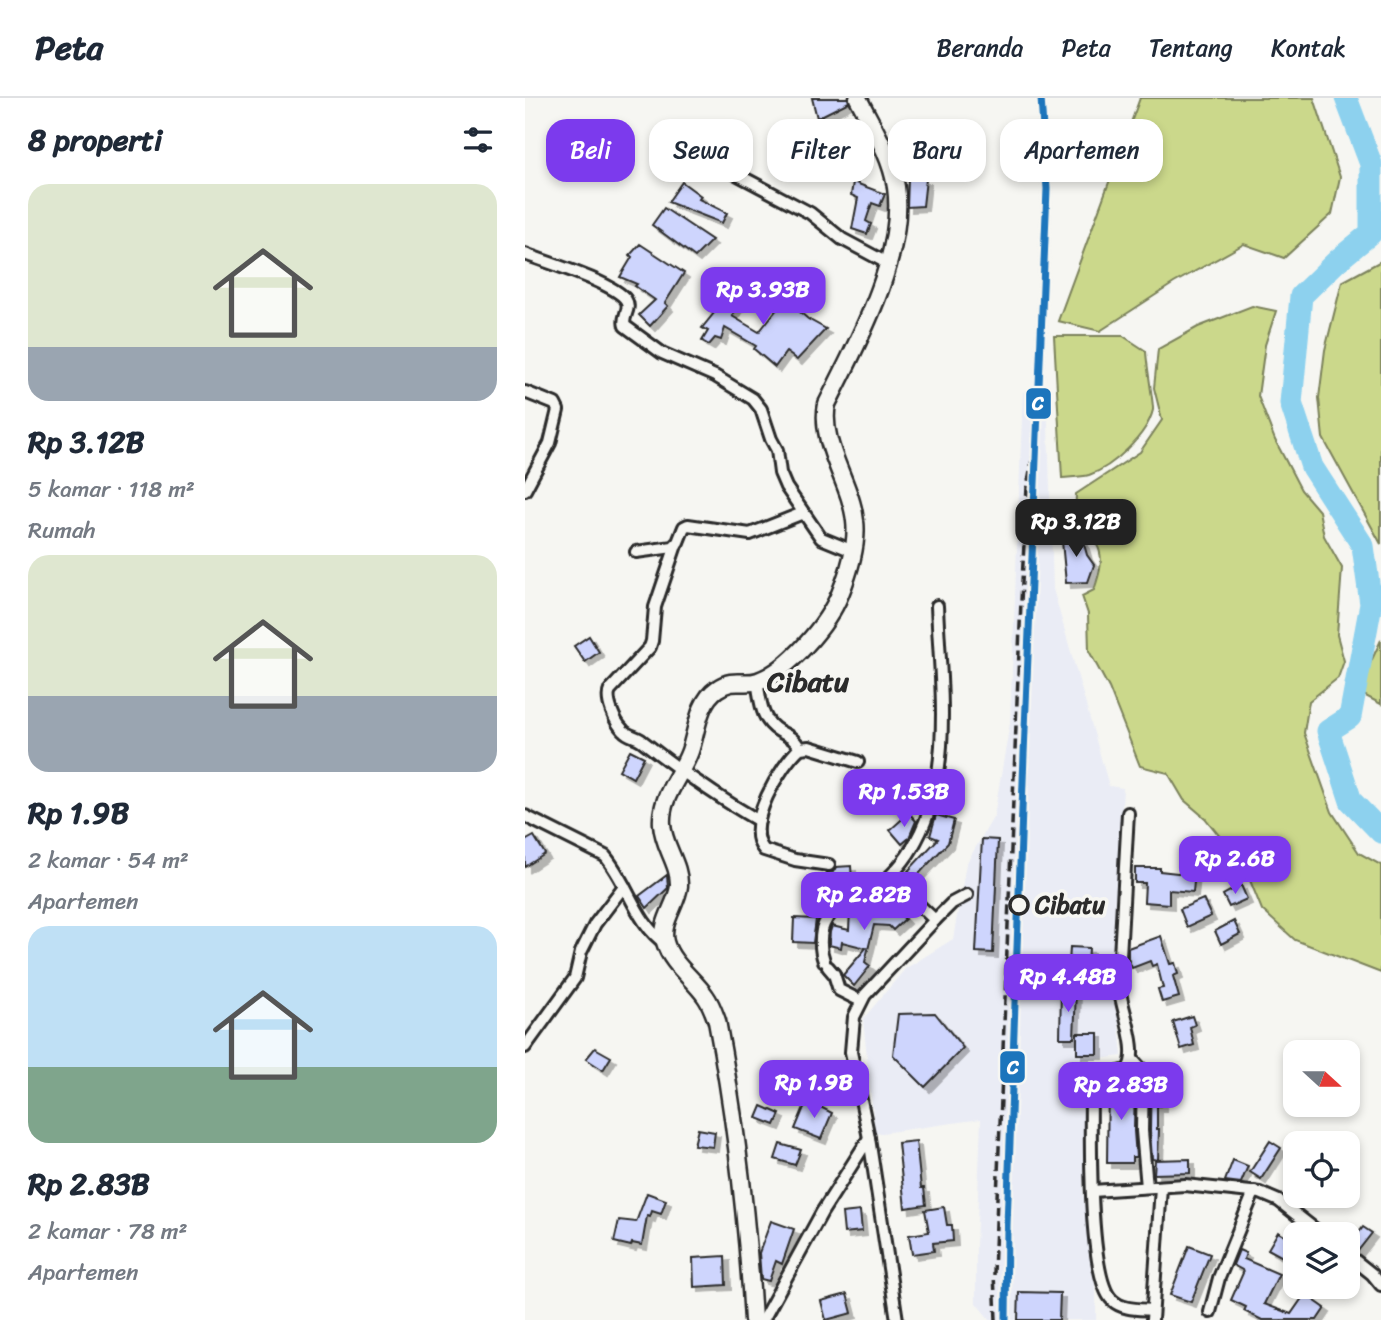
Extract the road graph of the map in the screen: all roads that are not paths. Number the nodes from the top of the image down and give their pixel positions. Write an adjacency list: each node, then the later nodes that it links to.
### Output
1 (858, 98): 4 (main road)
2 (751, 182): 4 (street)
3 (525, 254): 7 (street)
4 (887, 263): 9 (main road)
5 (525, 392): 6 (street)
6 (525, 491)
7 (803, 513): 8 (street); 9 (street)
8 (676, 545): 10 (street); 15 (street)
9 (853, 551): 12 (main road)
10 (636, 552)
11 (937, 606): 20 (street)
12 (757, 682): 13 (street); 15 (main road)
13 (800, 748): 14 (street); 18 (street)
14 (858, 762)
15 (681, 772): 18 (street); 24 (main road)
16 (1128, 813): 27 (street)
17 (525, 816): 21 (street)
18 (759, 821): 19 (street)
19 (829, 865)
20 (882, 882): 23 (street); 25 (street)
21 (625, 886): 24 (street); 26 (street)
22 (967, 895): 23 (street)
23 (935, 919): 25 (street)
24 (666, 944): 38 (main road)
25 (861, 1001): 28 (street)
26 (525, 1047)
27 (1132, 1059): 30 (street); 31 (street)
28 (869, 1138): 39 (street); 40 (street)
29 (1161, 1186): 30 (street); 32 (street); 37 (street)
30 (1147, 1187): 31 (street)
31 (1091, 1191): 37 (street)
32 (1254, 1192): 33 (street); 36 (street)
33 (1306, 1222)
34 (1360, 1264): 35 (street)
35 (1381, 1284)
36 (1209, 1312)
37 (1152, 1315)
38 (753, 1320)
39 (763, 1320)
40 (897, 1320)

